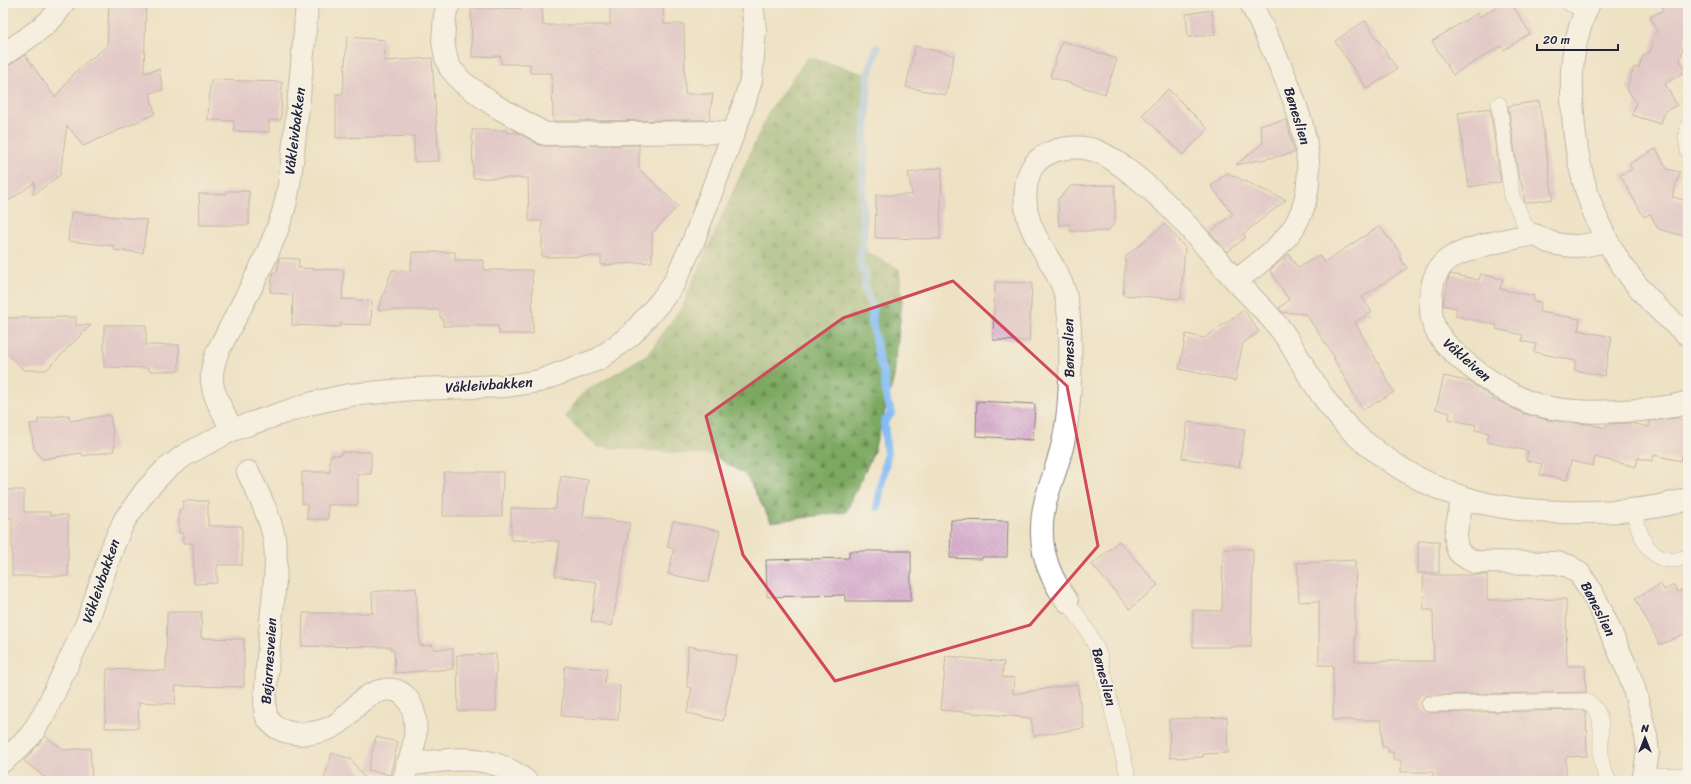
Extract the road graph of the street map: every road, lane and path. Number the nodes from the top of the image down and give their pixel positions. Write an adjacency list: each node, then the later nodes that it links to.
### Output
1 (63, 3): 7 (street)
2 (307, 3): 17 (street, Våkleivbakken)
3 (449, 3): 10 (street)
4 (752, 3): 10 (street, Våkleivbakken)
5 (1252, 3): 14 (street, Bøneslien)
6 (1581, 6): 13 (street)
7 (3, 56)
8 (1499, 104): 12 (lane)
9 (1688, 126): 11 (lane)
10 (733, 134): 17 (street, Våkleivbakken)
11 (1688, 151)
12 (1534, 234): 13 (street); 16 (street, Våkleiven)
13 (1606, 240): 15 (street)
14 (1236, 281): 19 (street, Bøneslien); 23 (street, Bøneslien)
15 (1688, 335)
16 (1688, 402)
17 (232, 430): 25 (street, Våkleivbakken)
18 (248, 472): 26 (street, Bøjarnesveien)
19 (1463, 498): 21 (street, Bøneslien); 28 (street, Bøneslien)
20 (1688, 499): 21 (street, Bøneslien)
21 (1634, 511): 22 (lane)
22 (1688, 557)
23 (1067, 601): 30 (lane, Bøneslien)
24 (1429, 704): 31 (lane)
25 (3, 761)
26 (405, 773): 29 (street, Bøjarnesveien)
27 (1688, 775): 28 (lane, Bøneslien)
28 (1640, 778)
29 (526, 781)
30 (1129, 781)
31 (1609, 781)

